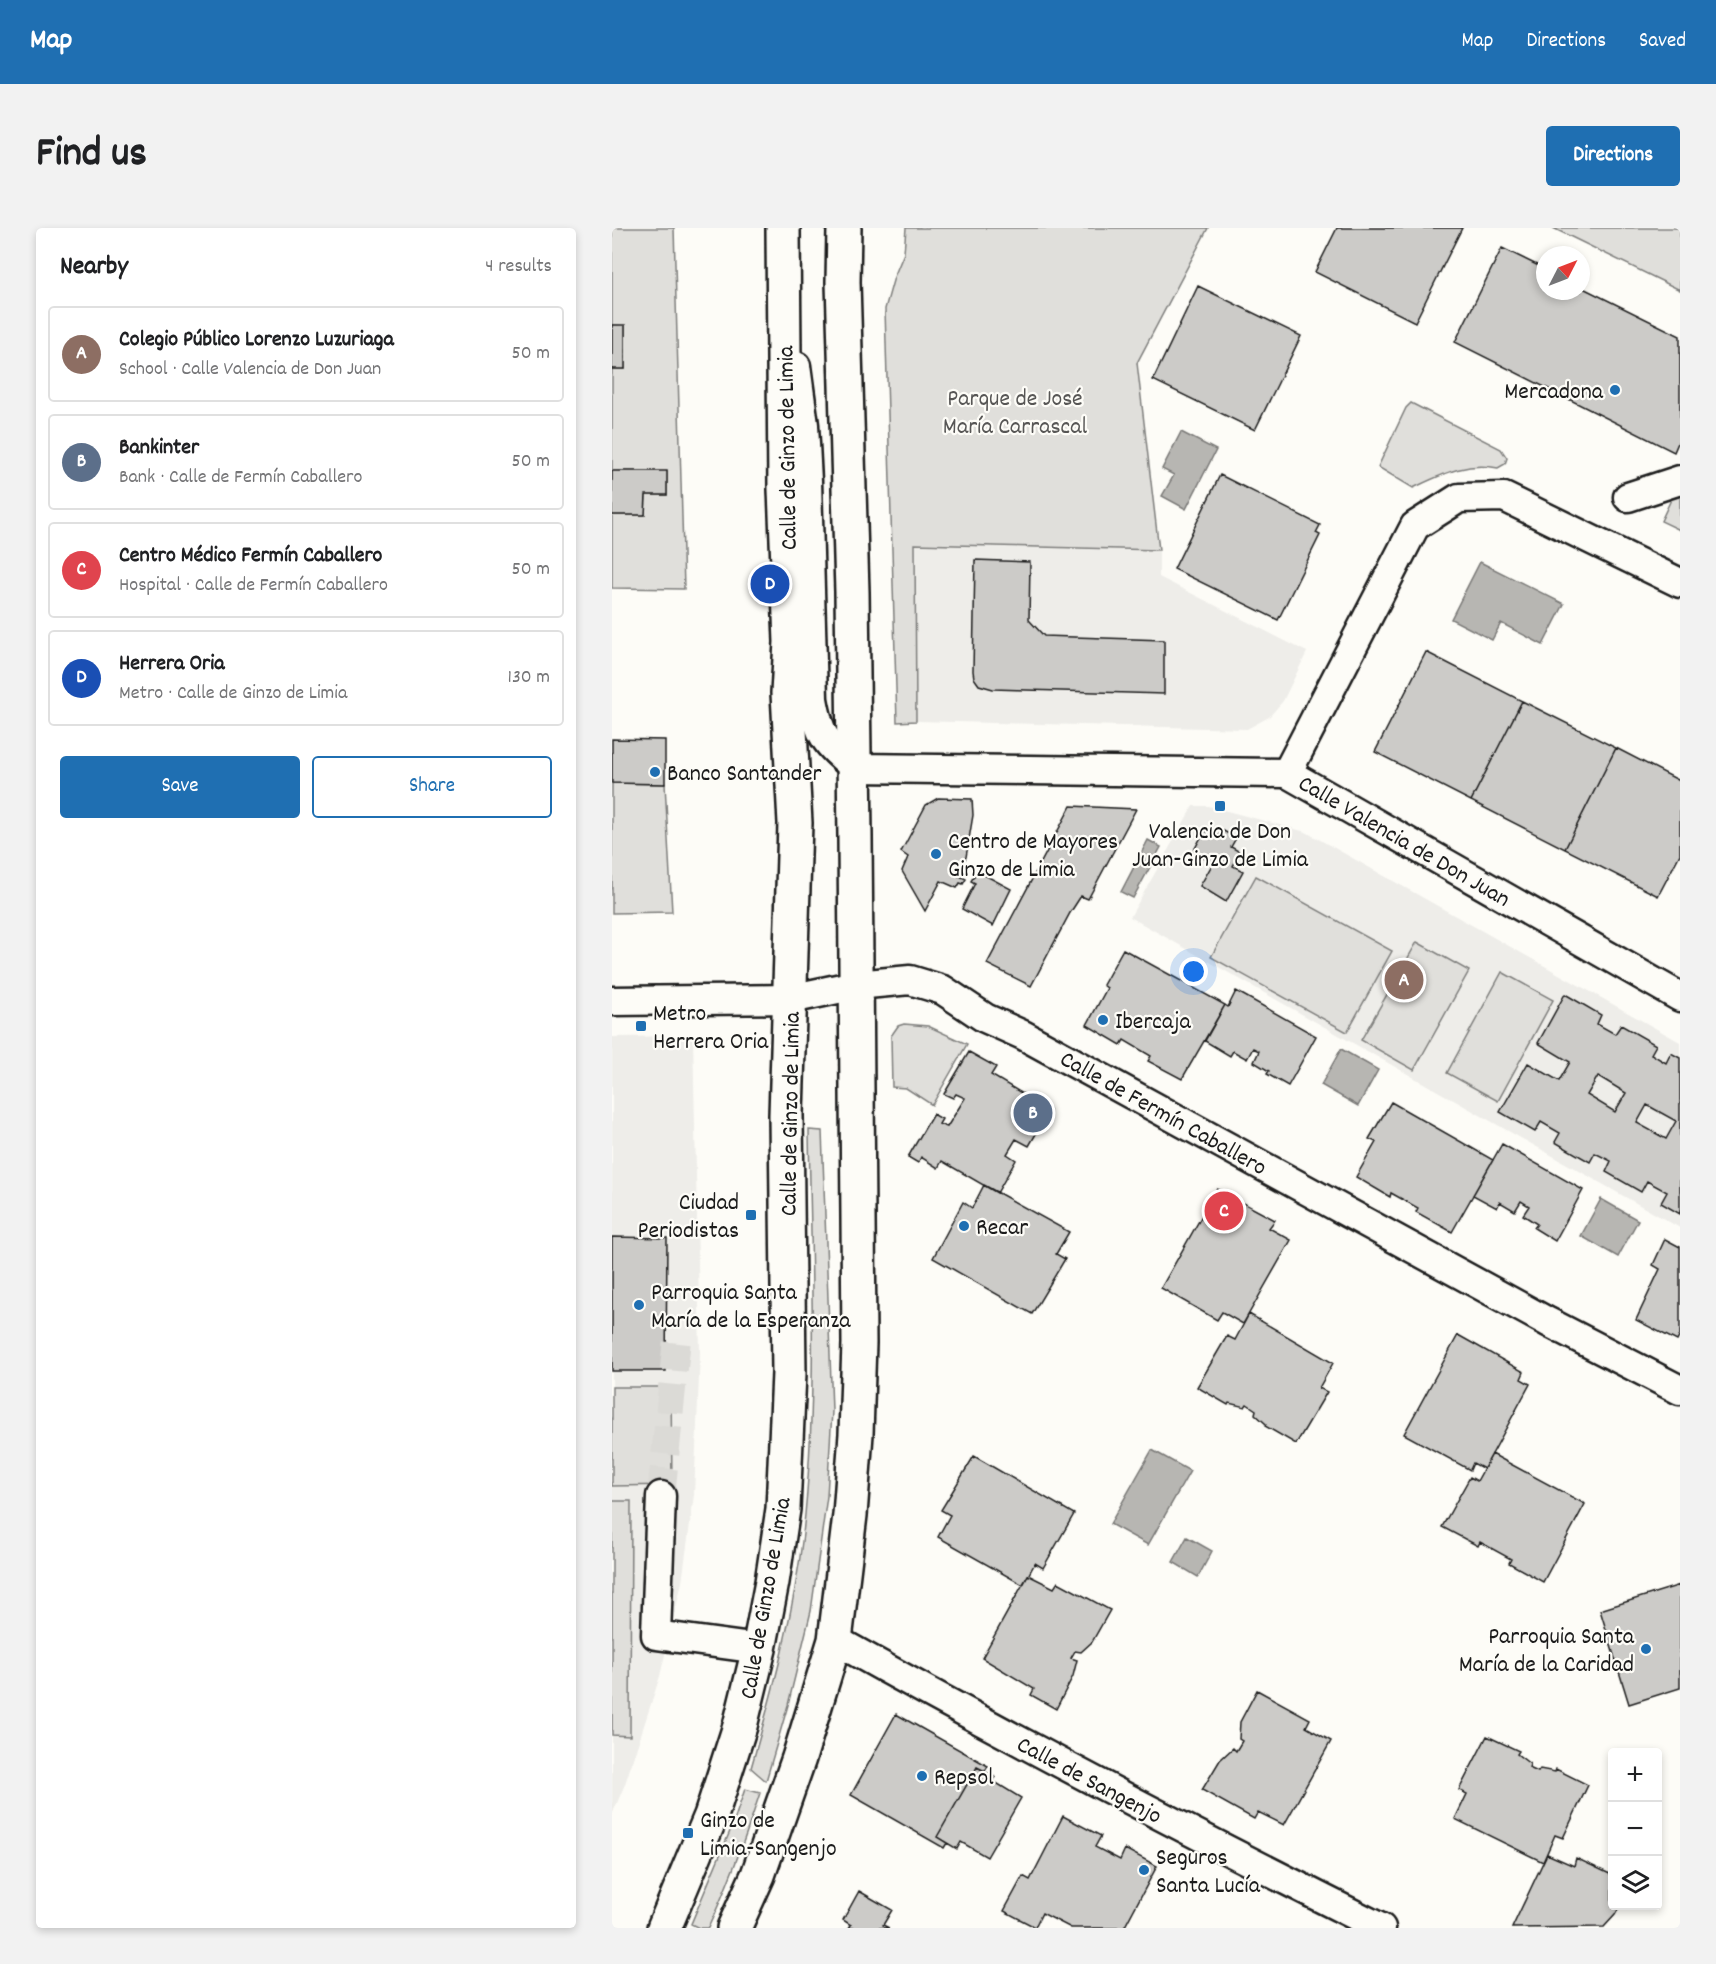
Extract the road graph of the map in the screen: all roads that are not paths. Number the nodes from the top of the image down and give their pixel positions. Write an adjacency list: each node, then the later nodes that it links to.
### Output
1 (783, 228): 3 (main road, Calle de Ginzo de Limia)
2 (844, 228): 7 (main road)
3 (784, 282): 7 (street, Calle de Ginzo de Limia); 11 (main road, Calle de Ginzo de Limia)
4 (1680, 480): 5 (street)
5 (1628, 497)
6 (1677, 575): 8 (street)
7 (855, 768): 8 (street, Calle Valencia de Don Juan); 9 (main road)
8 (1287, 773): 10 (street, Calle Valencia de Don Juan)
9 (856, 985): 11 (street, Calle de Fermín Caballero); 13 (street, Calle de Fermín Caballero); 15 (main road)
10 (1680, 997)
11 (790, 999): 12 (street, Calle de Fermín Caballero); 16 (main road, Calle de Ginzo de Limia)
12 (612, 1000)
13 (1680, 1390)
14 (661, 1496): 16 (street)
15 (835, 1640): 18 (main road); 19 (street, Calle de Sangenjo)
16 (759, 1649): 17 (main road, Calle de Ginzo de Limia)
17 (664, 1928)
18 (734, 1928)
19 (1382, 1928)

